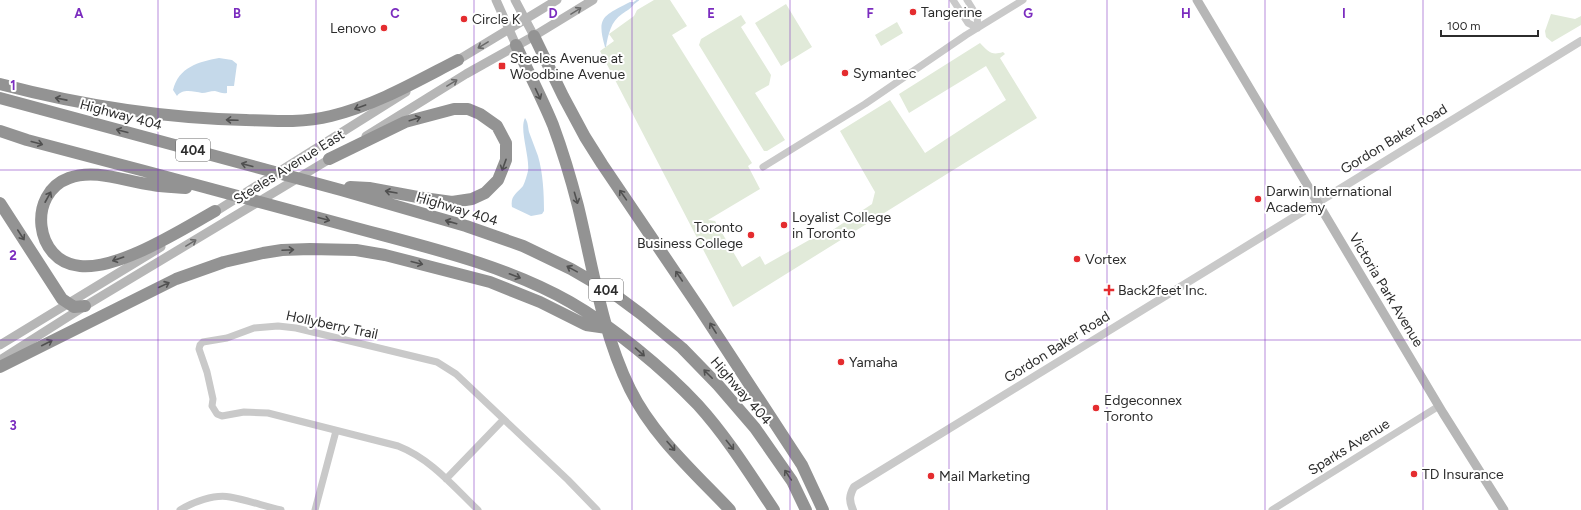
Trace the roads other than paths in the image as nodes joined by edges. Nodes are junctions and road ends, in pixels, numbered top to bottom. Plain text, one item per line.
1 (496, 0) edge
2 (515, 0) edge
3 (557, 0) edge
4 (593, 0) edge
5 (953, 0) edge
6 (967, 0) edge
7 (1023, 0) edge
8 (1197, 0) edge
9 (525, 19) junction
10 (978, 28) junction
11 (509, 29) junction
12 (534, 36) junction
13 (1581, 41) edge
14 (516, 45) junction
15 (458, 60) junction
16 (0, 84) edge
17 (0, 98) edge
18 (0, 131) edge
19 (329, 159) junction
20 (763, 167) dead end
21 (325, 186) junction
22 (219, 191) junction
23 (1317, 202) junction
24 (0, 203) edge
25 (216, 211) junction
26 (68, 304) junction
27 (85, 306) junction
28 (609, 328) junction
29 (0, 345) edge
30 (0, 360) edge
31 (0, 367) edge
32 (1439, 406) junction
33 (503, 420) junction
34 (336, 431) junction
35 (446, 479) junction
36 (246, 502) junction
37 (243, 509) edge
38 (180, 510) edge
39 (281, 510) edge
40 (316, 510) edge
41 (478, 510) edge
42 (597, 510) edge
43 (730, 510) edge
44 (774, 510) edge
45 (806, 510) edge
46 (823, 510) edge
47 (853, 510) edge
48 (1272, 510) edge
49 (1504, 510) edge

1 - 11 main road
2 - 9 main road
3 - 9 main road, Steeles Avenue East
12 -> 4 main road, Steeles Avenue East
5 - 10 street
6 - 10 street
7 - 10 street
8 - 23 main road, Victoria Park Avenue
9 - 11 main road, Steeles Avenue East
9 - 12 main road
10 - 20 street
11 - 14 main road
11 -> 15 main road, Steeles Avenue East
12 - 14 main road, Steeles Avenue East
46 -> 12 highway
13 - 23 street, Gordon Baker Road
19 -> 14 main road, Steeles Avenue East
14 -> 43 highway
15 -> 16 highway
15 - 25 main road, Steeles Avenue East
21 -> 17 highway, Highway 404 / 404
18 -> 22 highway, 404
19 -> 21 highway
27 -> 19 main road, Steeles Avenue East
45 -> 21 highway, Highway 404 / 404
25 -> 22 highway
22 -> 28 highway, 404
23 - 32 main road, Victoria Park Avenue
23 - 47 street, Gordon Baker Road
24 -> 26 highway
25 - 26 main road, Steeles Avenue East
26 - 27 highway
26 - 29 main road, Steeles Avenue East
27 - 30 main road, Steeles Avenue East
31 -> 28 highway
28 -> 44 highway, 404
32 - 48 street, Sparks Avenue
32 - 49 main road, Victoria Park Avenue
33 - 34 street, Hollyberry Trail
33 - 35 street
33 - 42 street, Hollyberry Trail
34 - 35 street, Hollyberry Trail
34 - 40 street
35 - 41 street, Hollyberry Trail
36 - 37 street
36 - 38 street
36 - 39 street

